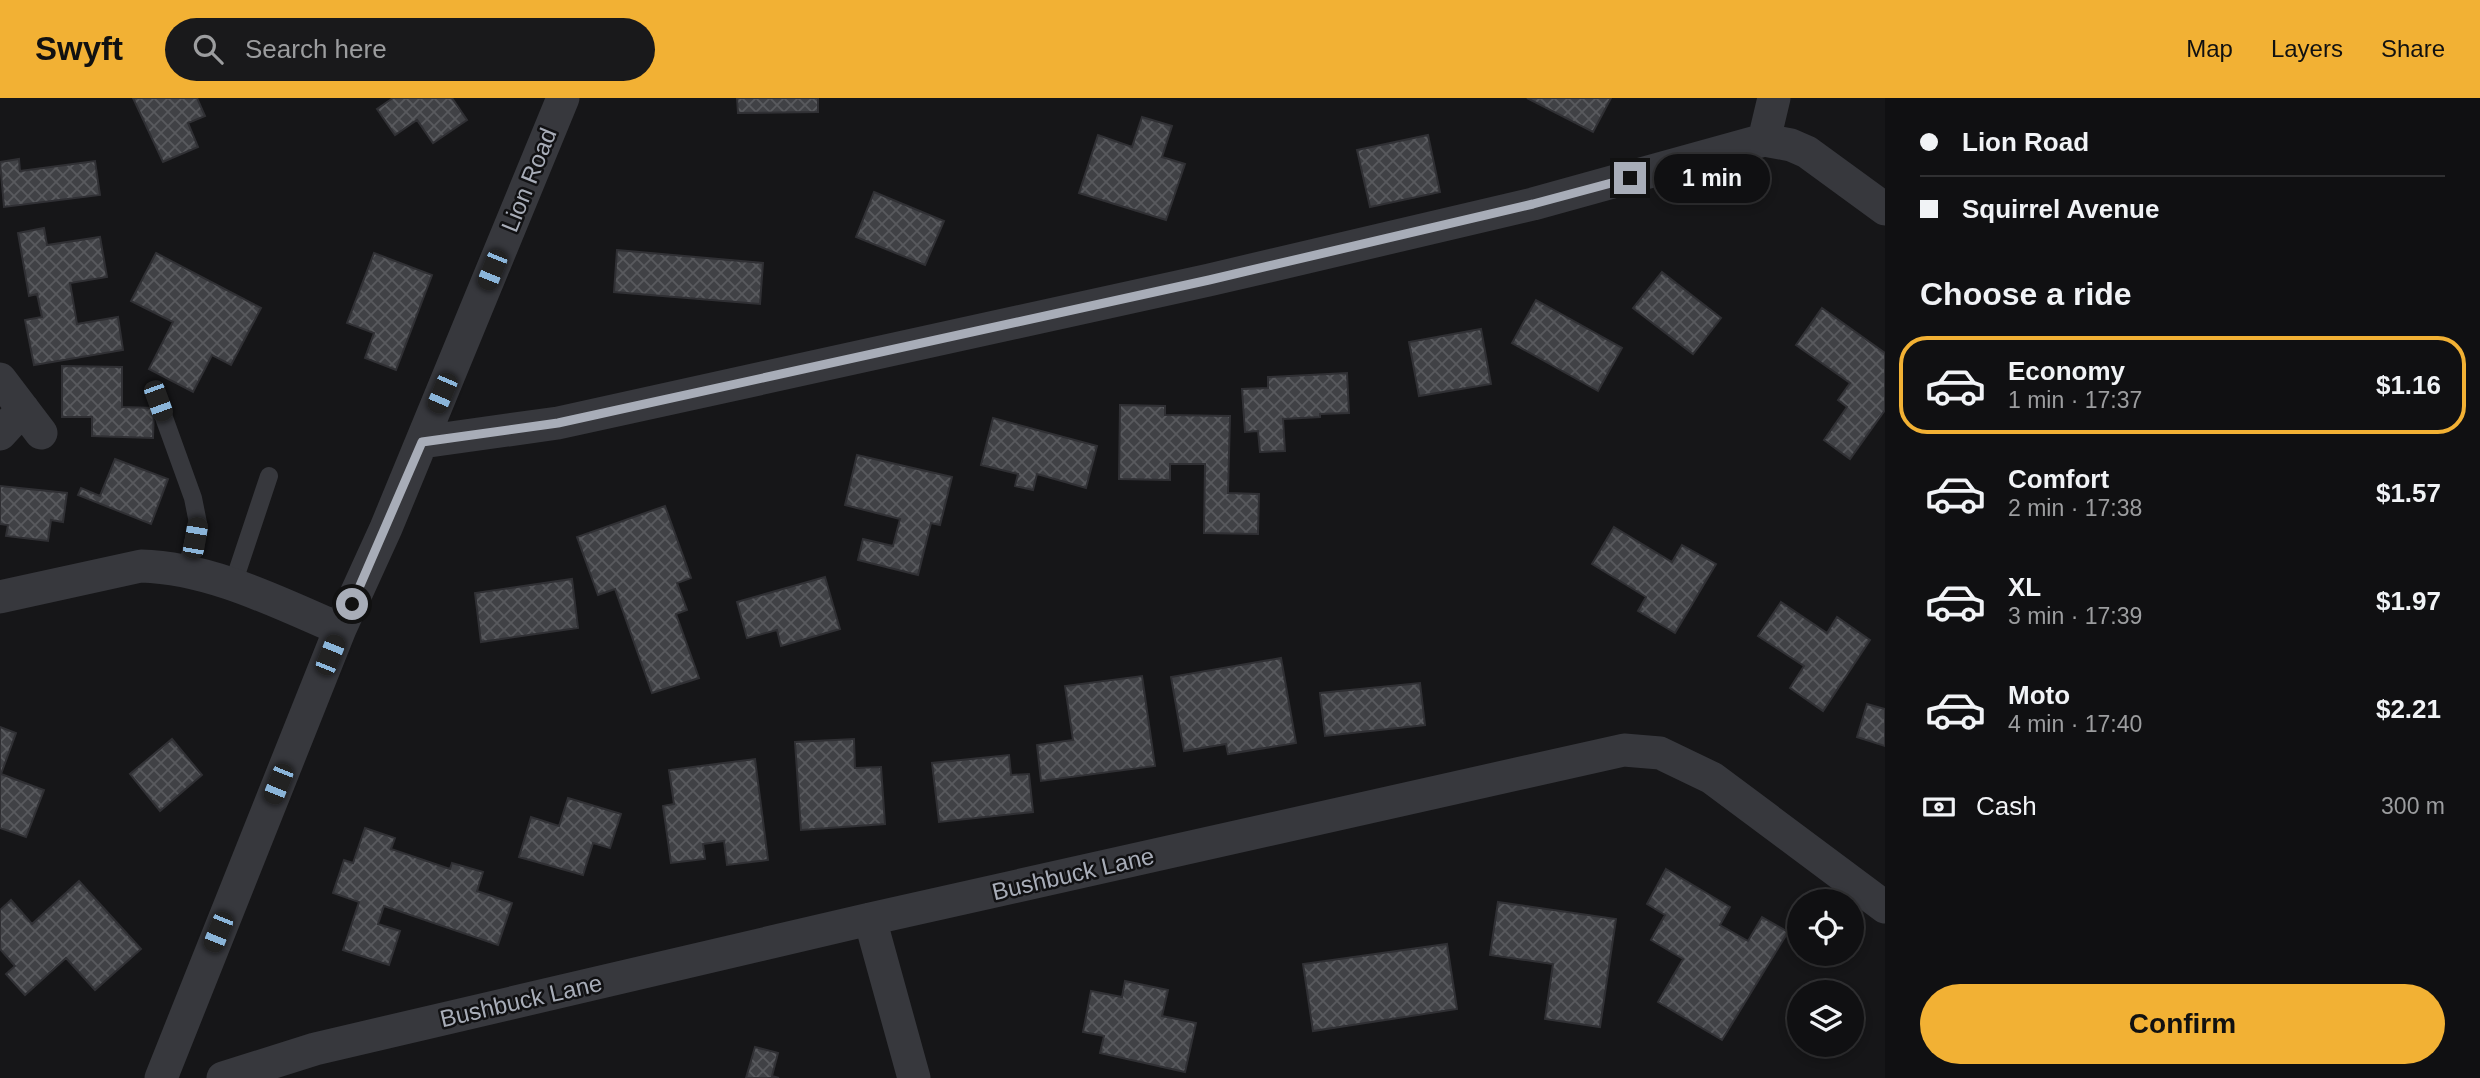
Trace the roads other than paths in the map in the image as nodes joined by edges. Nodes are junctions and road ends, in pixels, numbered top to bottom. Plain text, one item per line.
1 (563, 98) edge
2 (1774, 98) edge
3 (1764, 140) junction
4 (1885, 209) edge
5 (0, 379) edge
6 (158, 401) dead end
7 (0, 434) edge
8 (422, 442) junction
9 (269, 476) dead end
10 (186, 572) junction
11 (233, 584) junction
12 (0, 597) edge
13 (340, 629) junction
14 (1885, 907) edge
15 (870, 919) junction
16 (160, 1078) edge
17 (223, 1078) edge
18 (914, 1078) edge

1 - 8 street, Lion Road
2 - 3 street
3 - 4 street
3 - 8 street
5 - 7 street
6 - 10 lane
8 - 13 street, Lion Road
9 - 11 lane
10 - 11 street
10 - 12 street
11 - 13 street
13 - 16 street, Lion Road
14 - 15 street, Bushbuck Lane
15 - 17 street, Bushbuck Lane
15 - 18 street

